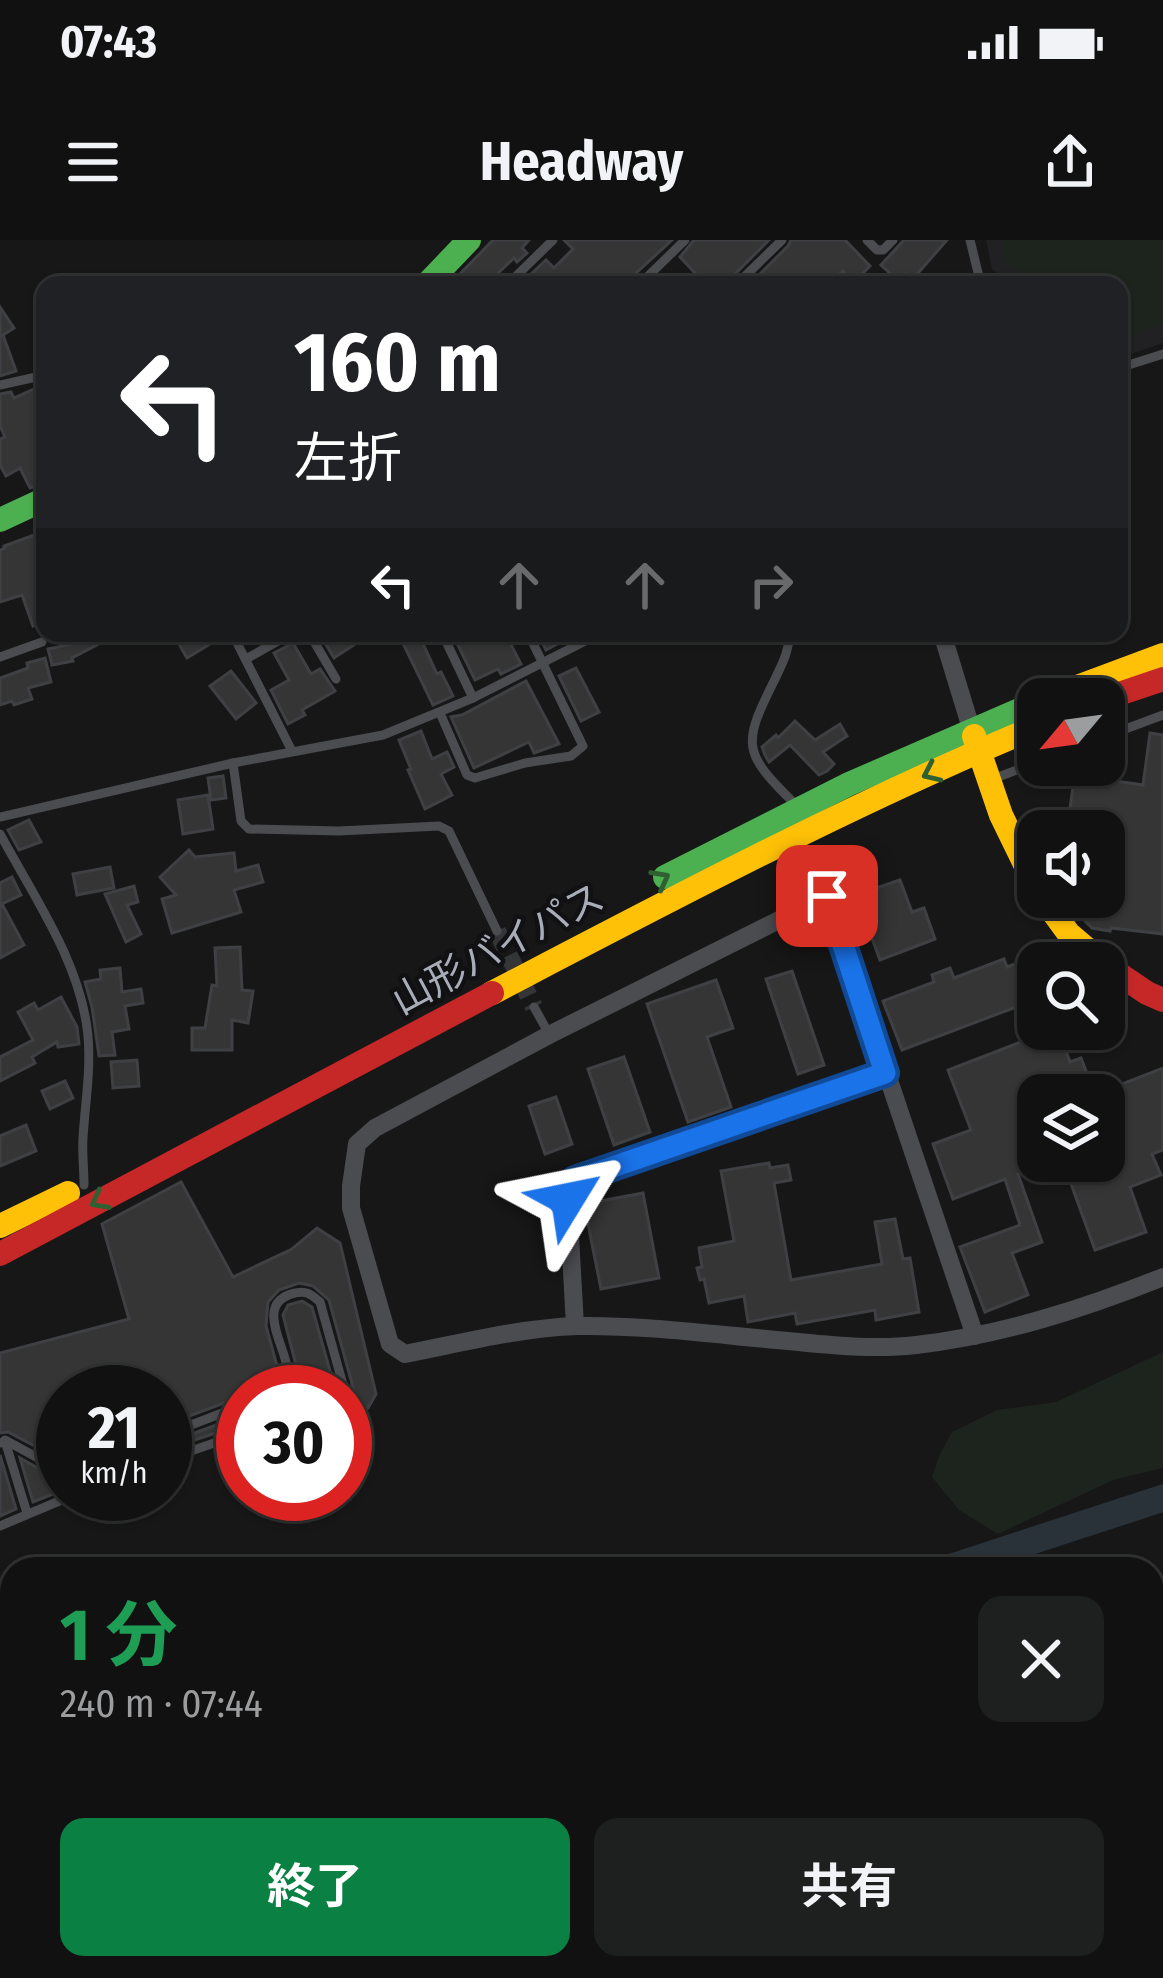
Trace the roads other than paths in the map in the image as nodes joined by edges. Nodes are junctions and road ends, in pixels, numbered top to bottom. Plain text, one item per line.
1 (469, 240) edge
2 (554, 240) edge
3 (685, 240) edge
4 (782, 240) edge
5 (867, 240) edge
6 (893, 240) edge
7 (970, 240) edge
8 (519, 273) junction
9 (435, 276) edge
10 (516, 276) edge
11 (522, 276) edge
12 (648, 276) edge
13 (745, 276) edge
14 (979, 276) edge
15 (1163, 354) edge
16 (1128, 365) edge
17 (36, 377) edge
18 (0, 386) edge
19 (36, 503) edge
20 (0, 520) edge
21 (43, 642) dead end
22 (237, 642) edge
23 (276, 642) edge
24 (314, 642) edge
25 (446, 642) edge
26 (533, 642) edge
27 (584, 642) edge
28 (790, 642) edge
29 (945, 642) edge
30 (1163, 655) edge
31 (0, 657) edge
32 (246, 659) junction
33 (544, 664) junction
34 (1101, 678) edge
35 (337, 679) dead end
36 (1163, 679) edge
37 (1125, 693) edge
38 (473, 698) junction
39 (440, 713) junction
40 (1017, 715) edge
41 (1163, 715) edge
42 (1125, 729) edge
43 (1017, 731) edge
44 (975, 740) junction
45 (292, 751) junction
46 (233, 763) junction
47 (1017, 770) edge
48 (988, 781) junction
49 (799, 808) junction
50 (0, 817) edge
51 (0, 834) edge
52 (1017, 850) edge
53 (13, 857) junction
54 (0, 862) edge
55 (1057, 918) edge
56 (497, 931) tunnel mouth
57 (1078, 942) edge
58 (1125, 978) edge
59 (1163, 1000) edge
60 (534, 1007) tunnel mouth
61 (549, 1035) junction
62 (885, 1073) junction
63 (84, 1184) junction
64 (0, 1226) edge
65 (0, 1253) edge
66 (1163, 1277) edge
67 (575, 1326) junction
68 (974, 1336) junction
69 (285, 1365) edge
70 (338, 1365) edge
71 (2, 1440) edge
72 (36, 1457) edge
73 (36, 1510) edge
74 (27, 1513) junction
75 (0, 1526) edge

1 - 9 main road
2 - 8 lane
3 - 12 lane
4 - 13 lane
5 - 6 lane
7 - 14 lane
8 - 10 lane
8 - 11 lane
15 - 16 lane
17 - 18 lane
19 - 20 main road
21 - 31 lane
22 - 32 lane
23 - 32 lane
24 - 35 lane
25 - 38 lane
26 - 33 lane
27 - 33 lane
28 - 49 lane
29 - 44 street
30 - 34 main road, 山形バイパス
32 - 45 lane
33 - 38 lane
33 - 39 lane
36 - 37 main road
38 - 39 lane
39 - 45 lane
40 - 44 main road, 山形バイパス
41 - 42 lane
43 - 44 main road, 山形バイパス
44 - 48 main road
44 - 49 main road, 山形バイパス
44 -> 65 main road, 山形バイパス
45 - 46 lane
46 - 50 lane
46 - 56 lane
47 - 48 lane
48 - 52 main road
63 -> 49 main road, 山形バイパス
51 - 53 lane
53 - 54 lane
53 - 63 lane
55 - 57 main road
58 - 59 main road
60 - 61 lane
61 - 62 street
61 - 67 street
62 - 67 street
62 - 68 street
63 - 64 main road, 山形バイパス
66 - 68 street
67 - 68 street
69 - 70 lane
71 - 72 lane
71 - 74 lane
73 - 74 lane
74 - 75 lane

